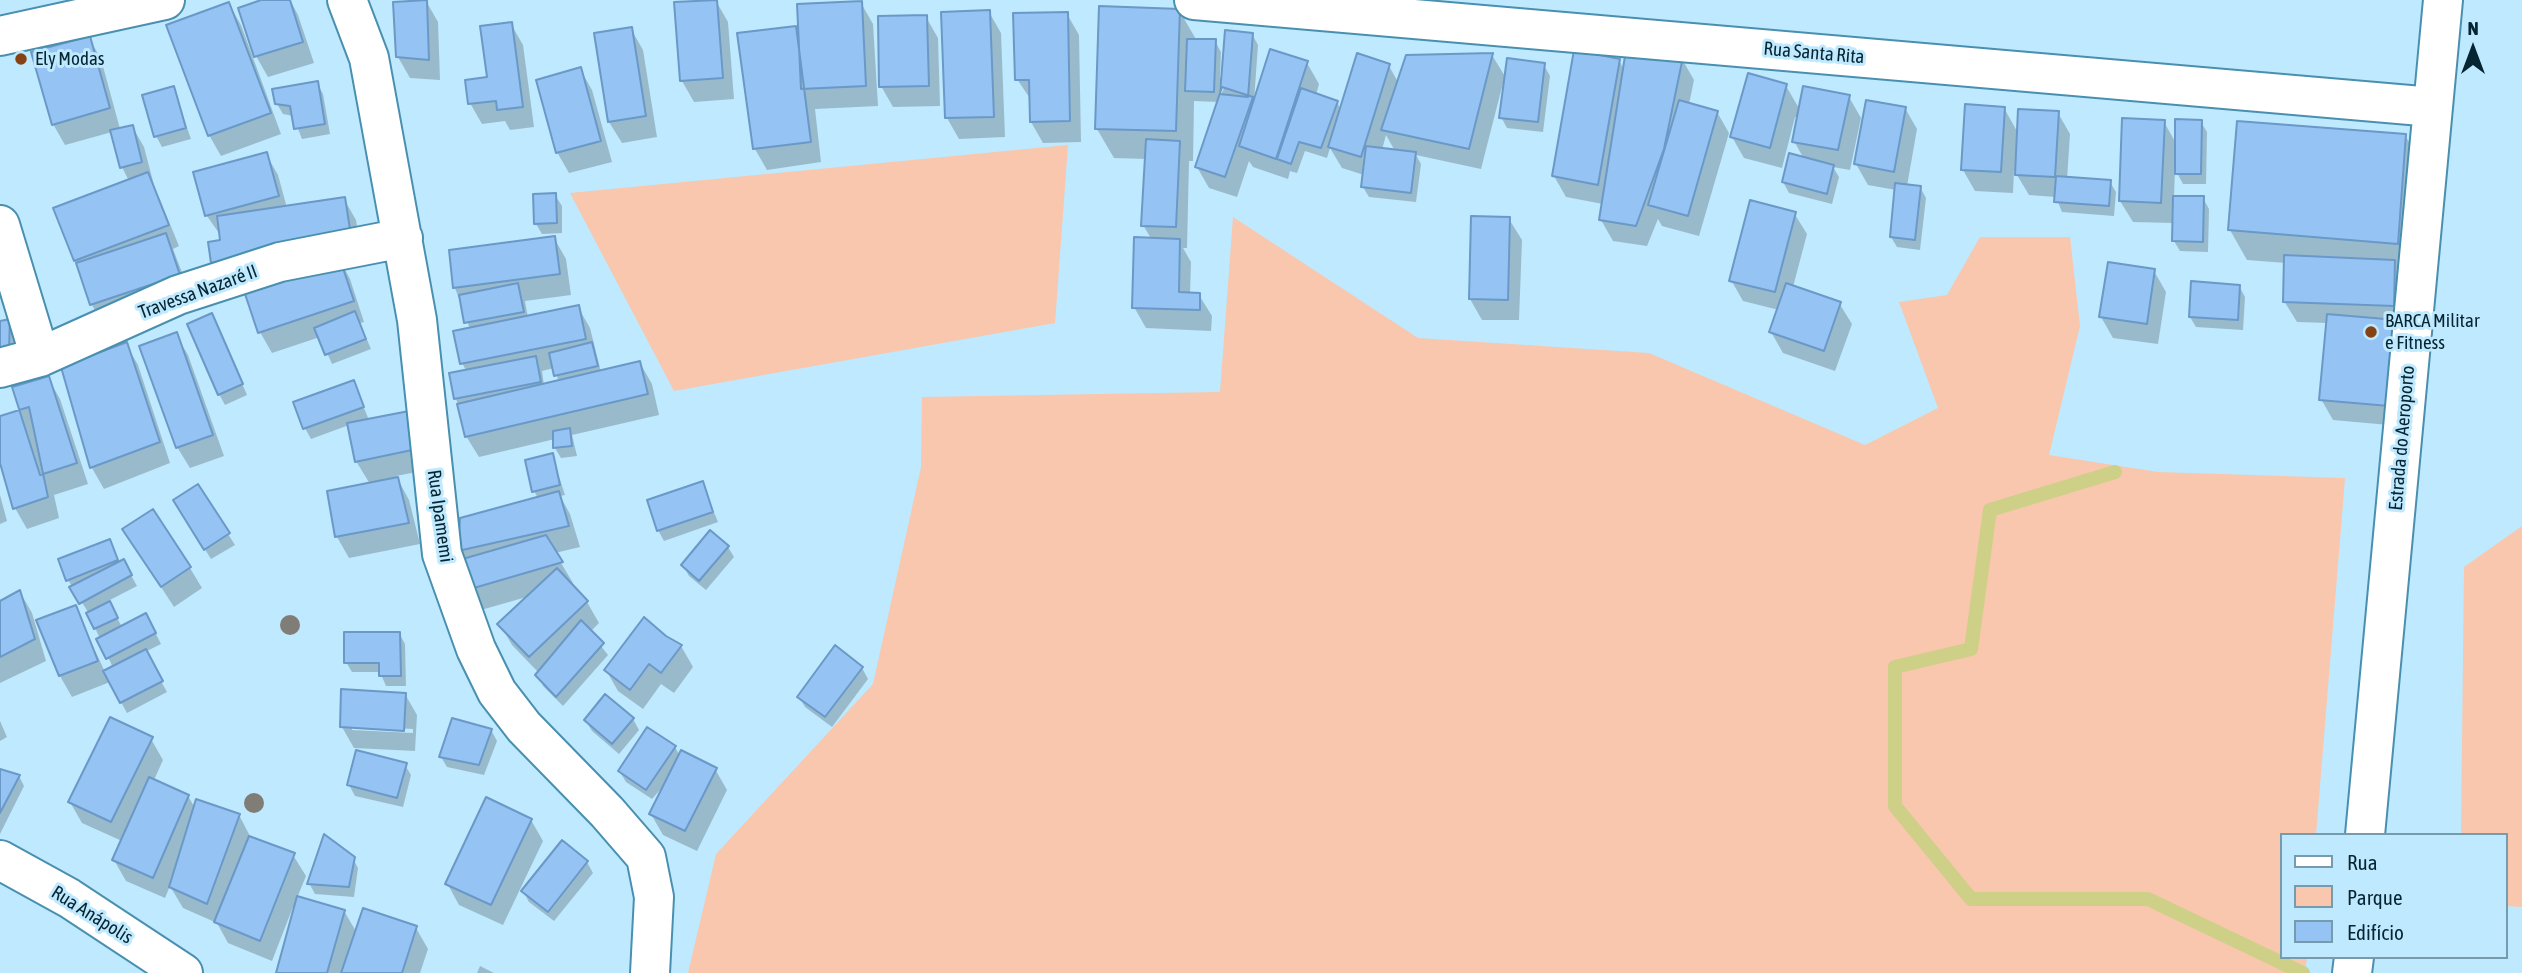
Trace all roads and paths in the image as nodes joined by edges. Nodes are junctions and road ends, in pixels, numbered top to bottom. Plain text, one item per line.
1 (165, 0) edge
2 (347, 0) edge
3 (1194, 0) edge
4 (2443, 0) edge
5 (0, 36) edge
6 (2432, 107) junction
7 (0, 225) edge
8 (403, 238) junction
9 (40, 357) junction
10 (0, 368) edge
11 (2365, 833) edge
12 (0, 860) edge
13 (183, 973) edge
14 (650, 973) edge

1 - 5 street
2 - 8 street, Rua Ipamemi
3 - 6 street, Rua Santa Rita
4 - 6 street, Estrada do Aeroporto
6 - 11 street, Estrada do Aeroporto
7 - 9 street
8 - 9 street, Travessa Nazaré II
8 - 14 street, Rua Ipamemi
9 - 10 street, Travessa Nazaré II
12 - 13 street, Rua Anápolis

